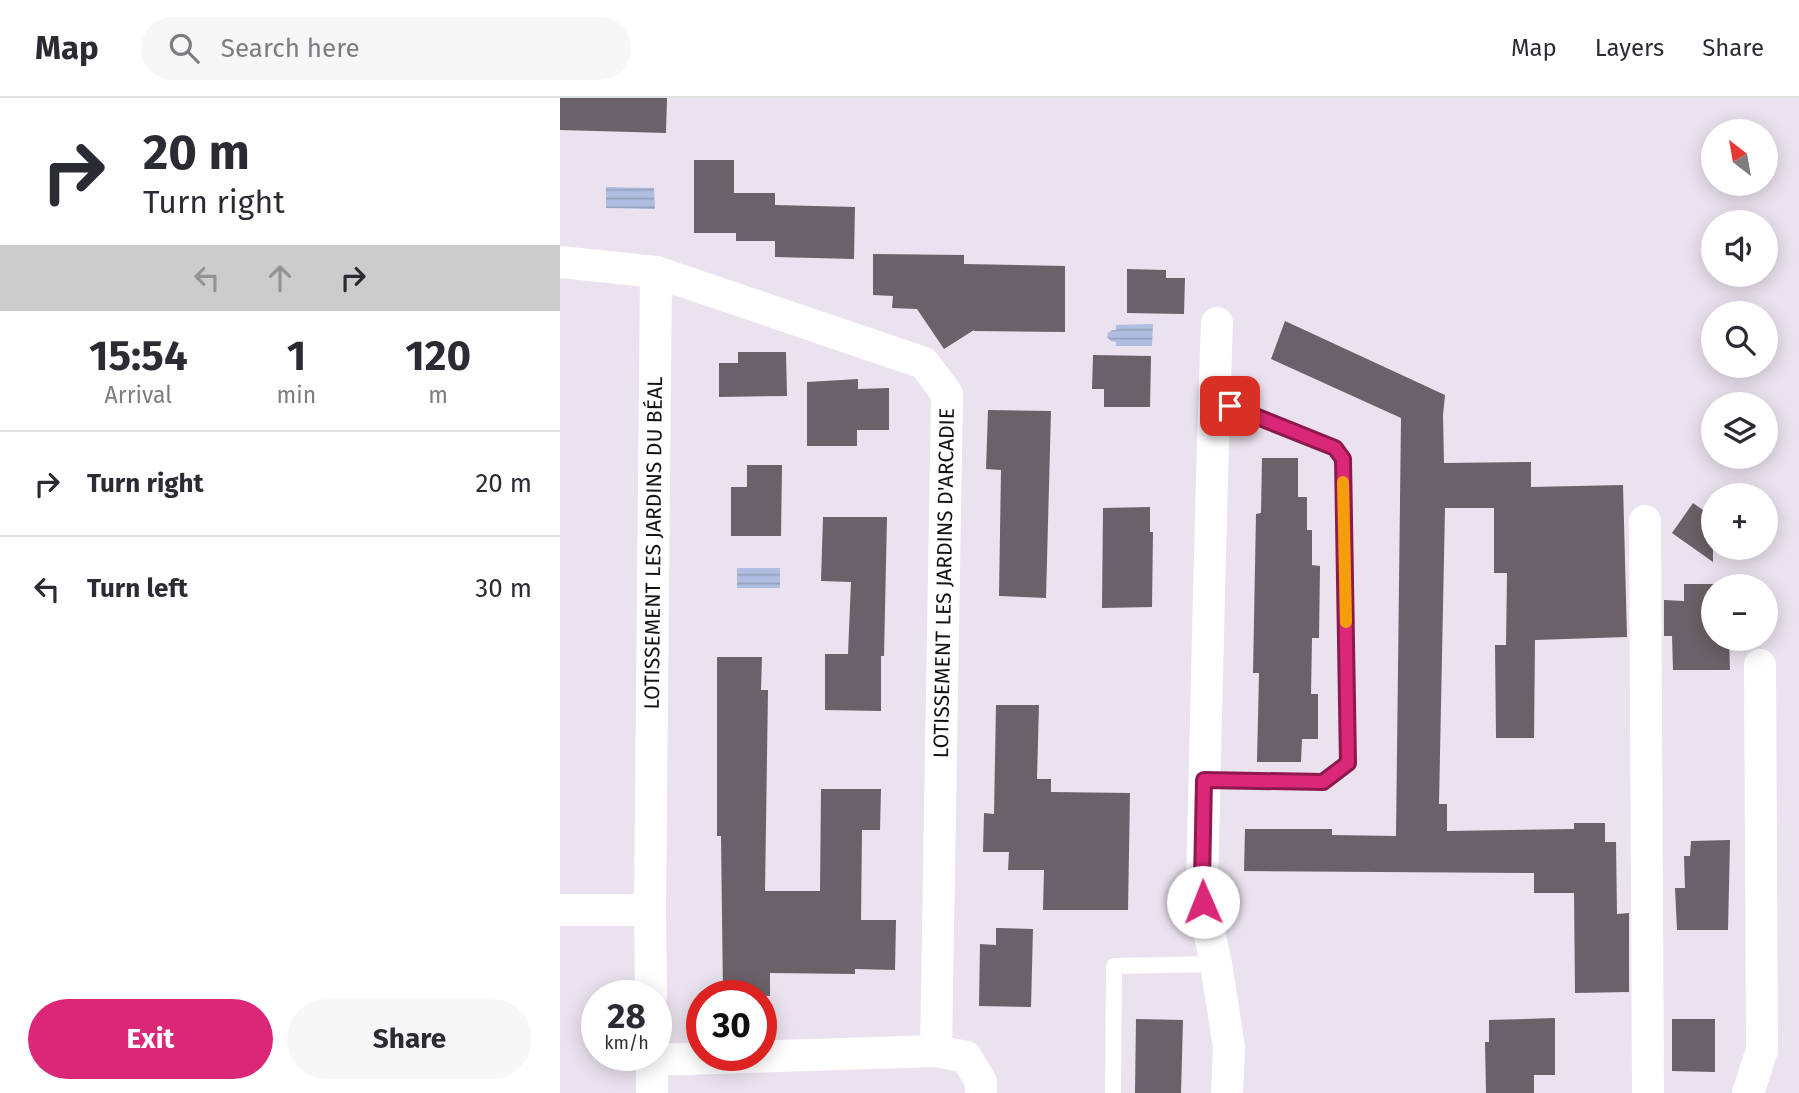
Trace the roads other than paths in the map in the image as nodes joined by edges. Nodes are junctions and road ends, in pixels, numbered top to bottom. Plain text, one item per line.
1 (560, 262) edge
2 (656, 272) junction
3 (1217, 323) dead end
4 (1214, 399) junction
5 (1645, 521) dead end
6 (1760, 665) dead end
7 (1204, 780) junction
8 (560, 910) edge
9 (650, 910) junction
10 (1216, 964) junction
11 (651, 980) edge
12 (936, 1051) junction
13 (672, 1058) edge
14 (652, 1071) edge
15 (652, 1093) edge
16 (981, 1093) edge
17 (1113, 1093) edge
18 (1227, 1093) edge
19 (1648, 1093) edge
20 (1748, 1093) edge

1 - 2 street
2 - 9 street, LOTISSEMENT LES JARDINS DU BÉAL
2 - 12 street, LOTISSEMENT LES JARDINS D'ARCADIE
3 - 4 street
4 - 7 street
4 - 7 lane
5 - 19 street
6 - 20 street
7 - 10 street
8 - 9 street
9 - 11 street, LOTISSEMENT LES JARDINS DU BÉAL
10 - 17 lane
10 - 18 street
12 - 13 street
12 - 16 street
14 - 15 street

